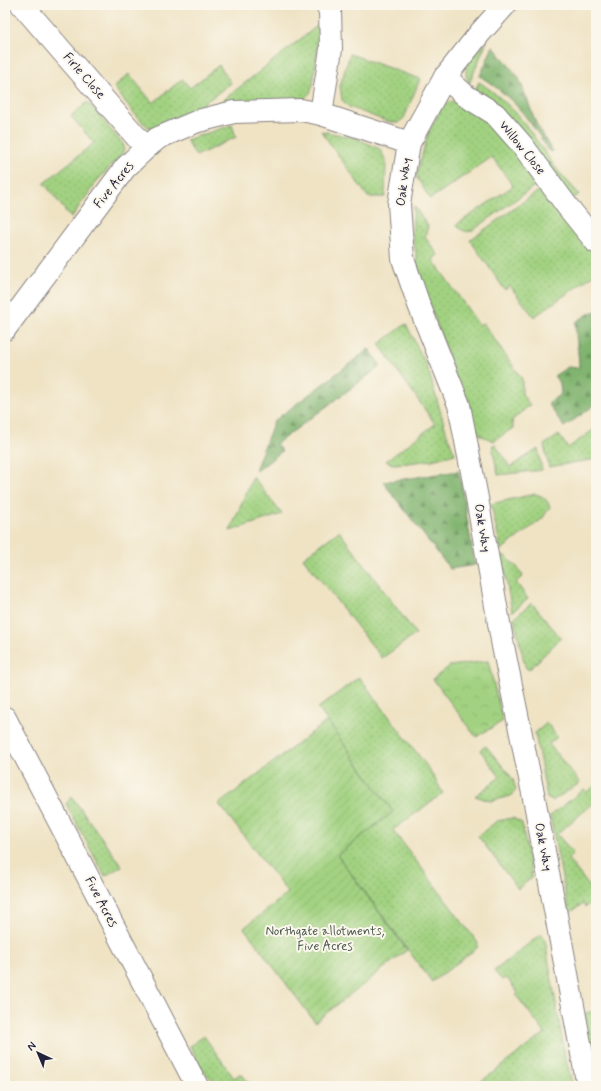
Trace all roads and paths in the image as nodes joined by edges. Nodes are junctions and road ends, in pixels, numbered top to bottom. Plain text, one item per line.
1 (22, 5) edge
2 (327, 5) edge
3 (504, 5) edge
4 (445, 77) junction
5 (321, 114) junction
6 (409, 143) junction
7 (146, 148) junction
8 (593, 232) edge
9 (5, 329) edge
10 (5, 718) edge
11 (197, 1086) edge
12 (588, 1086) edge

1 - 7 street, Firle Close
2 - 5 street
3 - 4 street, Oak Way
4 - 6 street, Oak Way
4 - 8 street, Willow Close
5 - 6 street, Five Acres
5 - 7 street, Five Acres
6 - 12 street, Oak Way
7 - 9 street, Five Acres
10 - 11 street, Five Acres

